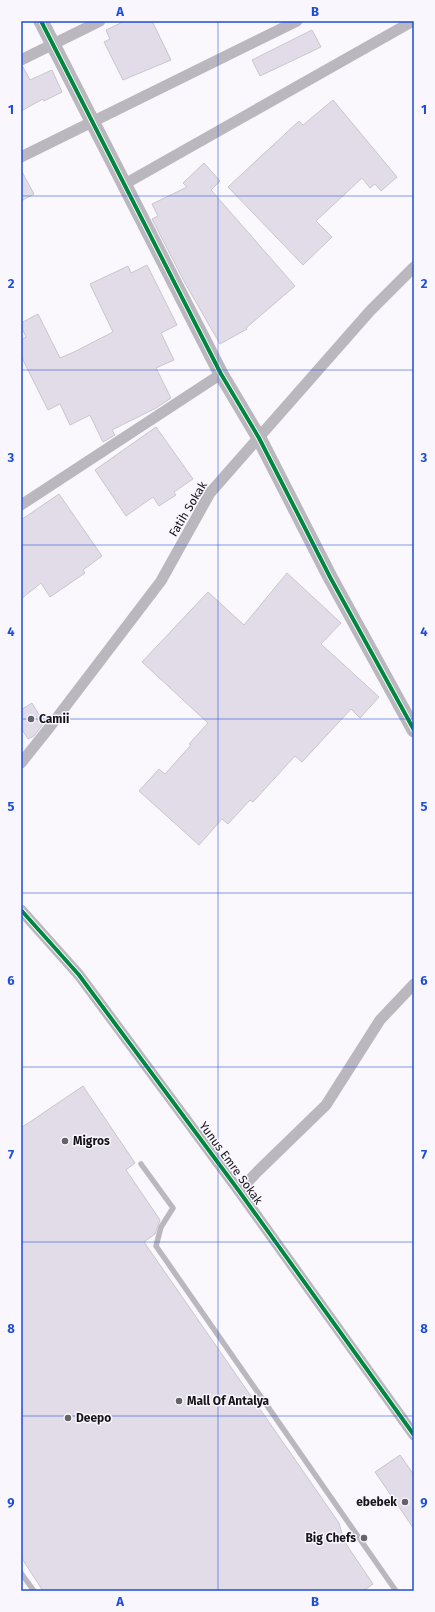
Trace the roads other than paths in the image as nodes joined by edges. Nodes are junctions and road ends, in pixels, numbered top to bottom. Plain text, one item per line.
1 (41, 21) edge
2 (100, 21) edge
3 (297, 21) edge
4 (413, 21) edge
5 (53, 44) junction
6 (21, 60) edge
7 (92, 123) junction
8 (21, 157) edge
9 (123, 185) junction
10 (414, 267) edge
11 (221, 374) junction
12 (259, 438) junction
13 (21, 505) edge
14 (414, 730) edge
15 (21, 763) edge
16 (21, 910) edge
17 (414, 984) edge
18 (141, 1164) dead end
19 (240, 1190) junction
20 (414, 1436) edge
21 (21, 1572) edge
22 (34, 1591) edge
23 (396, 1591) edge

1 - 5 street
2 - 5 street
3 - 7 street
4 - 9 street
5 - 6 street
5 - 7 street
7 - 8 street
7 - 9 street
9 - 11 street
10 - 12 street, Fatih Sokak
11 - 12 street
11 - 13 street
12 - 14 street
12 - 15 street, Fatih Sokak
16 - 19 street, Yunus Emre Sokak
17 - 19 street
18 - 23 lane
19 - 20 street, Yunus Emre Sokak
21 - 22 lane

